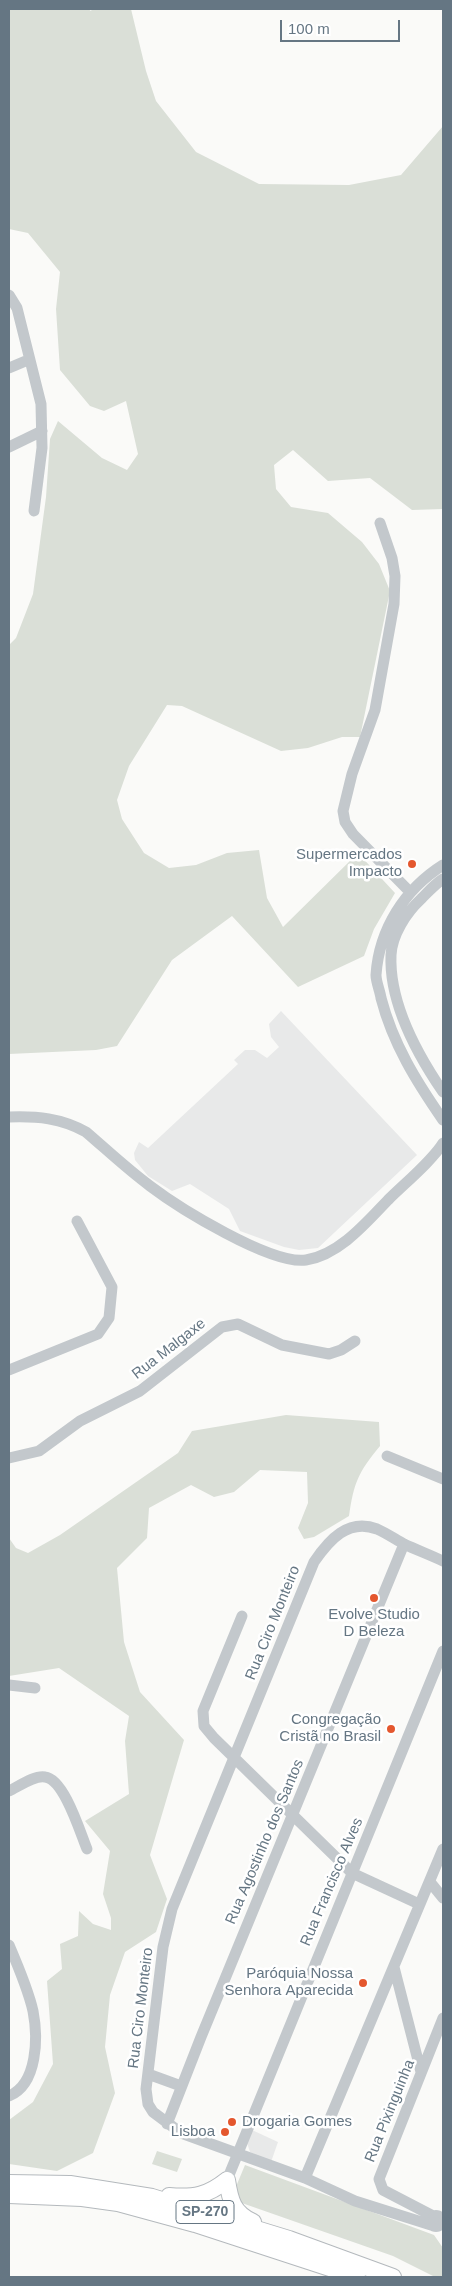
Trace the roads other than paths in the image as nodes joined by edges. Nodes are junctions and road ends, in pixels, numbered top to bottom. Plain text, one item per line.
1 (9, 295) edge
2 (28, 360) junction
3 (9, 368) edge
4 (42, 431) junction
5 (9, 447) edge
6 (34, 511) dead end
7 (380, 523) dead end
8 (443, 864) edge
9 (428, 874) junction
10 (442, 882) edge
11 (410, 892) junction
12 (400, 1012) junction
13 (386, 1017) junction
14 (443, 1092) edge
15 (9, 1116) edge
16 (443, 1120) edge
17 (443, 1143) edge
18 (76, 1221) dead end
19 (355, 1341) dead end
20 (9, 1370) edge
21 (387, 1456) dead end
22 (9, 1458) edge
23 (443, 1479) edge
24 (404, 1544) junction
25 (443, 1561) edge
26 (242, 1616) dead end
27 (443, 1651) edge
28 (9, 1685) edge
29 (36, 1688) dead end
30 (234, 1759) junction
31 (9, 1791) edge
32 (291, 1816) junction
33 (87, 1849) dead end
34 (443, 1849) edge
35 (352, 1873) junction
36 (430, 1882) junction
37 (443, 1898) edge
38 (419, 1904) junction
39 (9, 1945) edge
40 (12, 1960) edge
41 (394, 1966) junction
42 (443, 2018) edge
43 (421, 2072) junction
44 (148, 2074) junction
45 (180, 2086) junction
46 (9, 2096) edge
47 (167, 2124) junction
48 (236, 2153) junction
49 (9, 2173) edge
50 (306, 2178) junction
51 (227, 2180) junction
52 (9, 2183) edge
53 (70, 2184) junction
54 (117, 2191) junction
55 (9, 2195) edge
56 (82, 2198) junction
57 (9, 2206) edge
58 (438, 2222) edge
59 (289, 2238) junction
60 (358, 2277) edge
61 (393, 2277) edge

1 - 2 street
2 - 3 street
2 - 4 street
4 - 5 street
4 - 6 street
7 - 11 street
8 - 9 street
9 - 10 street
9 - 11 street
10 - 12 street
11 - 13 street
12 - 13 street
12 - 14 street
13 - 16 street
15 - 17 street
18 - 20 street
19 - 22 street, Rua Malgaxe
21 - 23 street
24 - 25 street, Rua Ciro Monteiro
24 - 30 street, Rua Ciro Monteiro
24 - 32 street, Rua Agostinho dos Santos
26 - 30 street
27 - 35 street, Rua Francisco Alves
28 - 29 street
30 - 32 street
30 - 44 street, Rua Ciro Monteiro
31 - 33 street
32 - 35 street
32 - 45 street, Rua Agostinho dos Santos
34 - 36 street
35 - 38 street
35 - 48 street, Rua Francisco Alves
36 - 37 street
36 - 38 street
38 - 41 street
39 - 40 street
40 - 46 street
41 - 43 street
41 - 50 street
42 - 43 street, Rua Pixinguinha
43 - 58 street, Rua Pixinguinha
44 - 45 street
44 - 47 street, Rua Ciro Monteiro
45 - 47 street, Rua Agostinho dos Santos
47 - 48 street, Rua Ciro Monteiro
48 - 50 street, Rua Ciro Monteiro
48 - 51 street, Rua Francisco Alves
49 - 53 highway
50 - 58 street, Rua Pixinguinha
51 - 54 highway
51 - 59 highway
52 - 53 highway, SP-270
53 - 54 highway, SP-270
54 - 59 highway, SP-270
55 - 56 highway, SP-270
56 - 57 highway
56 - 60 highway, SP-270
59 - 61 highway, SP-270

